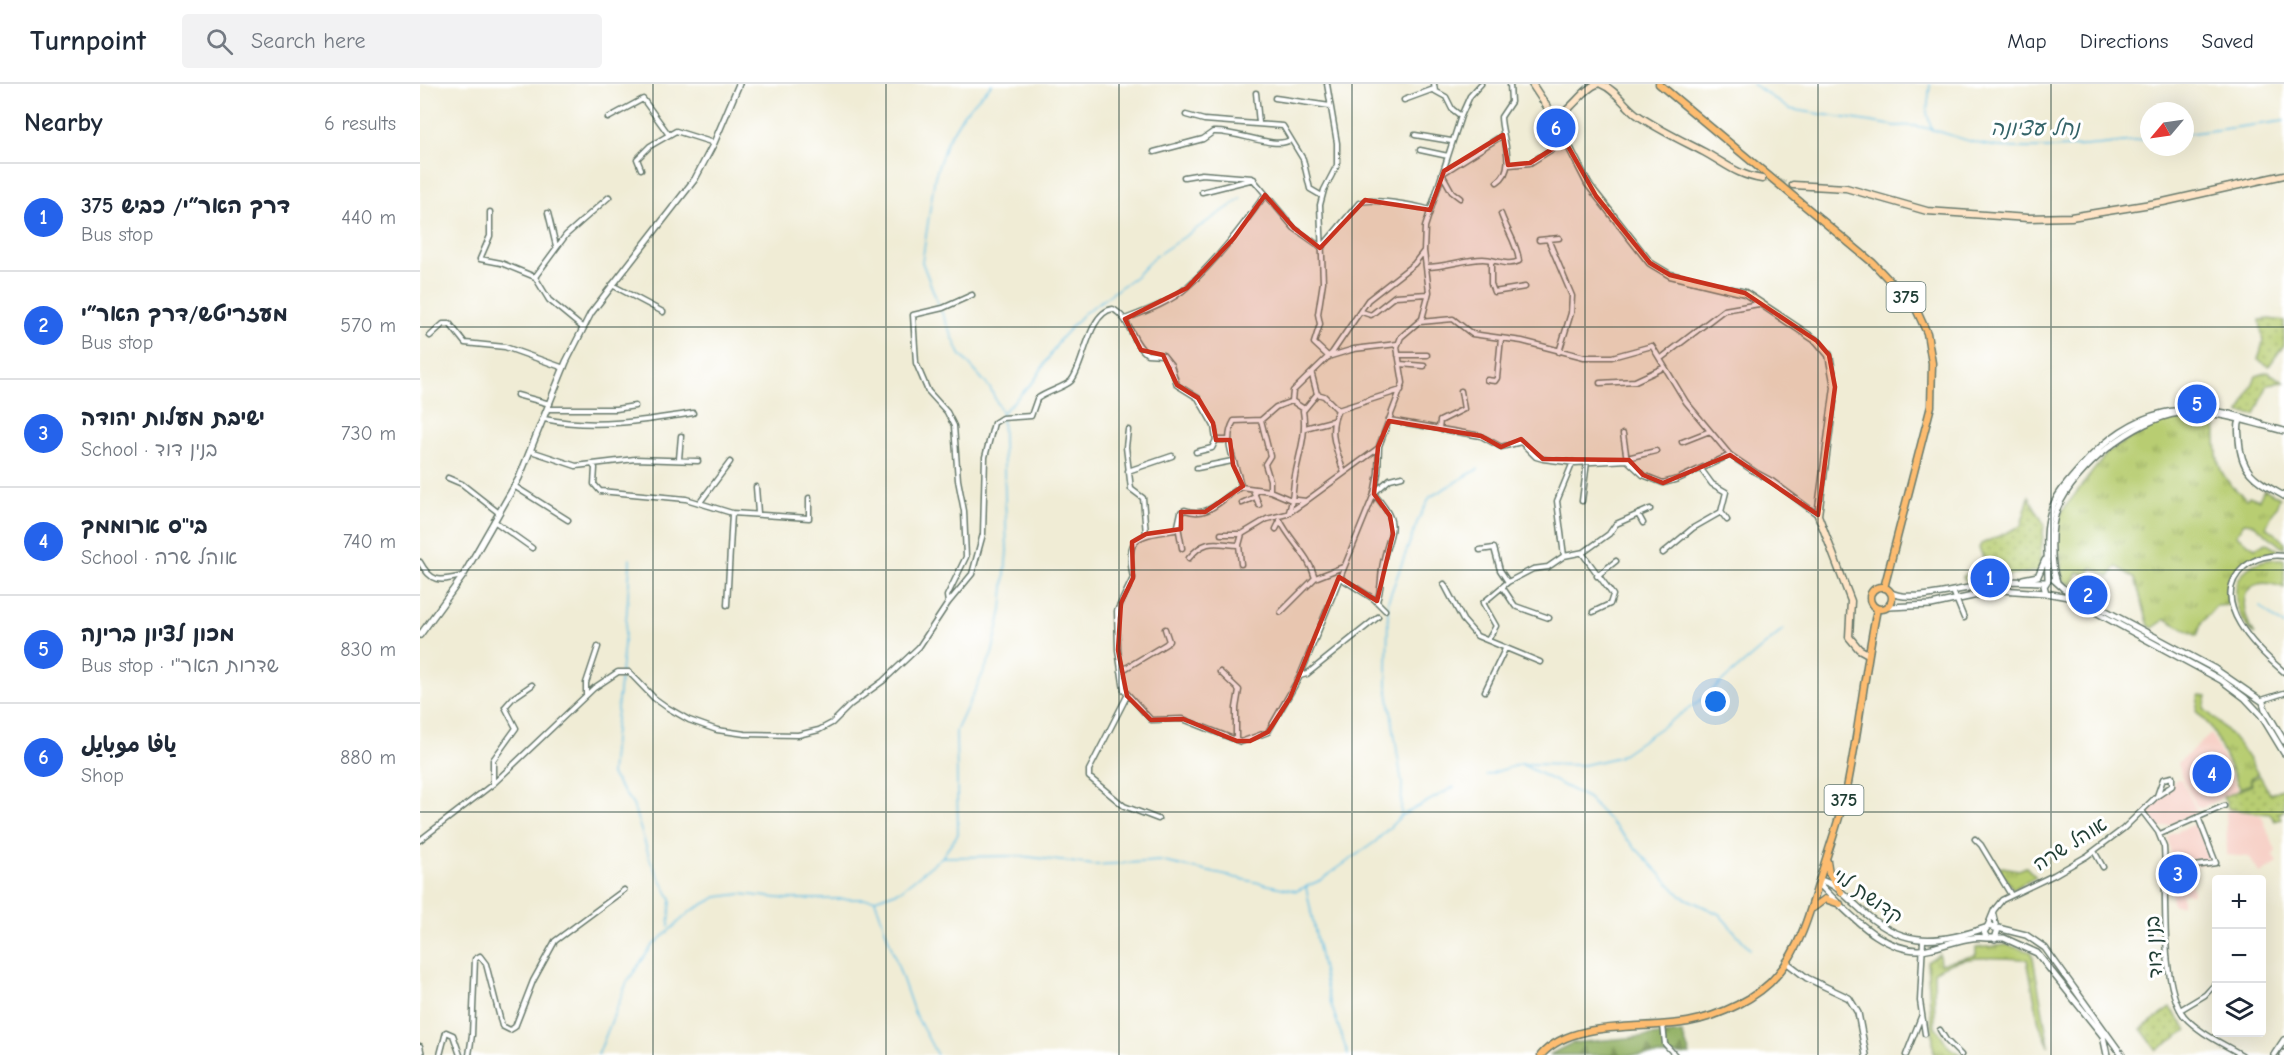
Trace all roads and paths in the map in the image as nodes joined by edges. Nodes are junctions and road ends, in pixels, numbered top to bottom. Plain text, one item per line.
1 (740, 84) edge
2 (1327, 84) edge
3 (1481, 84) edge
4 (1510, 84) edge
5 (1532, 84) edge
6 (1599, 84) edge
7 (1659, 84) edge
8 (1434, 86) edge
9 (1256, 93) dead end
10 (1275, 98) dead end
11 (1404, 100) dead end
12 (1330, 106) junction
13 (1186, 115) dead end
14 (1461, 116) junction
15 (608, 118) dead end
16 (1555, 118) junction
17 (1259, 123) junction
18 (669, 135) junction
19 (1415, 135) dead end
20 (1503, 135) junction
21 (1290, 140) junction
22 (1451, 141) junction
23 (1565, 141) junction
24 (714, 143) junction
25 (1420, 150) dead end
26 (1154, 152) dead end
27 (1448, 156) junction
28 (1508, 161) junction
29 (641, 169) dead end
30 (1442, 173) junction
31 (2284, 175) edge
32 (1184, 177) dead end
33 (1254, 179) junction
34 (1762, 179) tunnel mouth
35 (1497, 182) dead end
36 (1793, 185) tunnel mouth
37 (1202, 192) dead end
38 (1265, 195) junction
39 (1322, 196) junction
40 (609, 197) dead end
41 (1460, 198) dead end
42 (1430, 210) junction
43 (490, 212) dead end
44 (548, 213) dead end
45 (1501, 214) dead end
46 (1559, 238) dead end
47 (1548, 239) junction
48 (1539, 240) dead end
49 (556, 246) junction
50 (1321, 247) junction
51 (1424, 251) junction
52 (1491, 261) junction
53 (1426, 267) junction
54 (535, 277) junction
55 (612, 285) junction
56 (1525, 287) dead end
57 (1428, 294) junction
58 (972, 295) dead end
59 (1763, 303) junction
60 (663, 312) dead end
61 (1362, 312) junction
62 (1125, 319) junction
63 (1420, 322) junction
64 (583, 328) junction
65 (430, 336) dead end
66 (1501, 338) junction
67 (1398, 344) junction
68 (1559, 352) junction
69 (1398, 355) junction
70 (1427, 355) dead end
71 (1329, 357) junction
72 (1660, 358) junction
73 (1400, 364) junction
74 (1424, 366) dead end
75 (564, 368) junction
76 (1663, 368) junction
77 (1312, 375) junction
78 (1487, 380) dead end
79 (1600, 383) dead end
80 (1401, 390) junction
81 (1461, 391) dead end
82 (1317, 394) junction
83 (517, 395) dead end
84 (1292, 402) junction
85 (549, 406) junction
86 (635, 406) dead end
87 (1304, 409) junction
88 (1338, 410) junction
89 (693, 413) dead end
90 (544, 419) junction
91 (1261, 420) junction
92 (1389, 420) junction
93 (2242, 420) junction
94 (1332, 421) junction
95 (1305, 428) junction
96 (1439, 429) junction
97 (1128, 430) dead end
98 (1710, 431) junction
99 (2284, 431) edge
100 (1623, 434) dead end
101 (681, 436) dead end
102 (1216, 440) junction
103 (1229, 440) junction
104 (1682, 442) dead end
105 (1378, 449) junction
106 (531, 451) junction
107 (1656, 451) dead end
108 (1196, 452) dead end
109 (1730, 455) junction
110 (1172, 456) dead end
111 (679, 459) junction
112 (1627, 459) junction
113 (698, 461) dead end
114 (1232, 461) junction
115 (730, 462) dead end
116 (1574, 462) junction
117 (1587, 462) junction
118 (591, 464) junction
119 (1197, 468) dead end
120 (1701, 470) junction
121 (1128, 471) junction
122 (1344, 473) junction
123 (1402, 476) dead end
124 (448, 478) dead end
125 (514, 486) junction
126 (1241, 487) junction
127 (756, 488) dead end
128 (1253, 490) junction
129 (1270, 491) junction
130 (1374, 494) junction
131 (1255, 496) junction
132 (2284, 496) edge
133 (809, 498) dead end
134 (1294, 500) junction
135 (701, 501) junction
136 (1306, 501) junction
137 (1582, 501) dead end
138 (1242, 503) dead end
139 (1259, 505) dead end
140 (1650, 509) dead end
141 (1289, 512) junction
142 (1721, 512) junction
143 (499, 513) junction
144 (732, 513) junction
145 (758, 513) junction
146 (1638, 513) junction
147 (1284, 515) junction
148 (1818, 515) junction
149 (568, 520) dead end
150 (1280, 520) junction
151 (1727, 520) dead end
152 (494, 521) junction
153 (1643, 523) dead end
154 (1178, 526) junction
155 (1276, 529) dead end
156 (1146, 534) junction
157 (1221, 534) dead end
158 (1242, 534) junction
159 (2047, 544) junction
160 (1239, 545) junction
161 (532, 548) dead end
162 (1182, 548) dead end
163 (1480, 550) dead end
164 (1582, 553) junction
165 (1663, 553) dead end
166 (1564, 556) junction
167 (2284, 556) edge
168 (1190, 558) dead end
169 (1616, 561) dead end
170 (420, 562) edge
171 (1241, 564) dead end
172 (1343, 567) junction
173 (463, 576) junction
174 (1597, 576) junction
175 (1315, 578) junction
176 (1339, 578) junction
177 (2011, 581) junction
178 (2047, 581) junction
179 (1508, 582) junction
180 (2057, 582) junction
181 (1444, 584) dead end
182 (1503, 588) junction
183 (1884, 588) junction
184 (1953, 589) junction
185 (1890, 592) junction
186 (2046, 593) junction
187 (2053, 595) junction
188 (1955, 600) junction
189 (1377, 601) junction
190 (948, 603) junction
191 (727, 605) dead end
192 (1889, 607) junction
193 (1877, 609) junction
194 (1385, 610) dead end
195 (1281, 612) dead end
196 (1593, 612) dead end
197 (1378, 617) dead end
198 (1549, 618) dead end
199 (1964, 618) dead end
200 (1165, 629) dead end
201 (420, 635) edge
202 (1488, 640) junction
203 (598, 647) dead end
204 (1505, 649) junction
205 (1868, 654) junction
206 (1540, 662) dead end
207 (1121, 670) junction
208 (1220, 672) dead end
209 (2284, 672) edge
210 (1300, 676) junction
211 (532, 685) dead end
212 (1485, 692) dead end
213 (2284, 693) edge
214 (586, 696) junction
215 (1127, 696) junction
216 (2270, 698) junction
217 (2260, 700) junction
218 (2265, 707) junction
219 (2254, 710) junction
220 (1236, 741) junction
221 (2284, 741) edge
222 (2284, 753) edge
223 (493, 784) junction
224 (2157, 796) junction
225 (2224, 806) dead end
226 (2142, 811) junction
227 (2198, 817) junction
228 (1158, 819) dead end
229 (2160, 834) junction
230 (1975, 839) dead end
231 (420, 840) edge
232 (2094, 851) junction
233 (1828, 854) junction
234 (2103, 867) dead end
235 (2166, 870) junction
236 (1819, 880) junction
237 (624, 890) dead end
238 (1842, 892) junction
239 (2011, 895) junction
240 (1840, 904) junction
241 (1994, 910) junction
242 (1809, 913) junction
243 (1986, 927) junction
244 (1996, 927) junction
245 (1987, 938) junction
246 (1995, 939) junction
247 (1923, 941) junction
248 (1922, 950) junction
249 (1786, 962) junction
250 (2212, 989) edge
251 (2180, 1010) junction
252 (1922, 1016) junction
253 (1663, 1025) junction
254 (1940, 1030) dead end
255 (1925, 1034) dead end
256 (2284, 1040) edge
257 (420, 1046) edge
258 (2120, 1052) edge
259 (2106, 1053) edge
260 (422, 1055) edge
261 (440, 1055) edge
262 (460, 1055) edge
263 (469, 1055) edge
264 (1541, 1055) edge
265 (1675, 1055) edge
266 (1866, 1055) edge
267 (1906, 1055) edge
268 (1961, 1055) edge
269 (2242, 1055) edge
270 (2274, 1055) edge

1 - 24 street
2 - 12 street
3 - 14 street
4 - 20 street
5 - 16 main road
6 - 16 main road
6 - 34 main road
7 - 183 main road, 375
8 - 11 street
8 - 14 street
9 - 17 street
10 - 12 street
12 - 39 street
13 - 17 street
14 - 22 street
15 - 18 street
16 - 23 main road
17 - 21 street
18 - 24 street
18 - 29 street
19 - 22 street
20 - 28 street
20 - 30 street
21 - 26 street
21 - 39 street
22 - 27 street
23 - 28 street
23 - 59 main road
24 - 55 street
25 - 27 street
27 - 30 street
28 - 35 street
30 - 41 street
30 - 42 street
31 - 36 main road
32 - 33 street
33 - 37 street
33 - 38 street
38 - 50 street
38 - 62 street
39 - 50 street
40 - 49 street
42 - 50 street
42 - 51 street
43 - 54 street
44 - 49 street
45 - 52 street
46 - 47 street
47 - 48 street
47 - 68 street
49 - 54 street
50 - 71 street
51 - 53 street
51 - 61 street
52 - 53 street
52 - 56 street
53 - 57 street
54 - 64 street
55 - 60 street
55 - 64 street
57 - 61 street
57 - 63 street
58 - 190 street
59 - 72 street
59 - 148 main road
61 - 71 street
62 - 102 street
62 - 190 street
63 - 66 street
63 - 67 street
64 - 75 street
65 - 75 street
66 - 68 street
66 - 78 street
67 - 69 street
67 - 71 street
68 - 72 street
69 - 70 street
69 - 73 street
71 - 77 street
72 - 76 street
73 - 74 street
73 - 80 street
75 - 85 street
76 - 79 street
76 - 98 street
77 - 82 street
77 - 84 street
80 - 88 street
80 - 92 street
81 - 96 street
82 - 87 street
82 - 88 street
83 - 85 street
84 - 87 street
84 - 91 street
85 - 86 street
85 - 90 street
87 - 95 street
88 - 94 street
89 - 90 street
90 - 106 street
91 - 103 street
91 - 129 street
92 - 96 street
92 - 105 street
93 - 99 street
93 - 132 street
93 - 159 street
93 - 180 street
94 - 95 street
94 - 122 street
95 - 134 street
96 - 116 street
97 - 121 street
98 - 104 street
98 - 109 street
100 - 112 street
101 - 111 street
102 - 103 street
102 - 108 street
103 - 114 street
105 - 122 street
105 - 130 street
106 - 118 street
106 - 125 street
107 - 112 street
109 - 120 street
109 - 148 street
110 - 121 street
111 - 113 street
111 - 118 street
112 - 117 street
112 - 120 street
114 - 119 street
114 - 126 street
115 - 135 street
116 - 117 street
116 - 166 street
117 - 137 street
118 - 135 street
120 - 142 street
121 - 156 street
122 - 136 street
123 - 130 street
124 - 143 street
125 - 143 street
125 - 149 street
126 - 128 street
126 - 154 street
127 - 145 street
128 - 129 street
128 - 131 street
129 - 134 street
130 - 172 street
130 - 189 street
131 - 138 street
131 - 139 street
133 - 145 street
134 - 136 street
134 - 141 street
135 - 144 street
136 - 141 street
140 - 146 street
141 - 147 street
142 - 151 street
142 - 165 street
143 - 152 street
144 - 145 street
144 - 191 street
146 - 153 street
146 - 164 street
147 - 150 street
147 - 158 street
148 - 205 main road
150 - 155 street
150 - 175 street
152 - 161 street
152 - 173 street
154 - 156 street
154 - 162 street
156 - 207 street
157 - 158 street
158 - 160 street
159 - 177 street
159 - 178 street
160 - 168 street
160 - 171 street
163 - 179 street
164 - 166 street
164 - 174 street
166 - 179 street
167 - 209 street
169 - 174 street
170 - 173 street
172 - 175 street
172 - 176 street
173 - 201 street
174 - 196 street
175 - 195 street
176 - 189 street
176 - 210 street
177 - 178 street
177 - 184 street
178 - 180 street
178 - 186 street
179 - 182 street
180 - 187 street
180 - 217 street
181 - 202 street
182 - 198 street
182 - 202 street
183 - 185 main road
183 - 193 main road
184 - 185 street
184 - 188 street
185 - 192 main road
186 - 187 street
186 - 188 street
187 - 219 street
188 - 192 street
188 - 199 street
189 - 194 street
190 - 214 street
192 - 193 main road
193 - 205 main road, 375
197 - 210 street
200 - 207 street
202 - 204 street
203 - 214 street
204 - 206 street
204 - 212 street
205 - 233 main road, 375
207 - 215 street
208 - 220 street
210 - 220 street
211 - 223 street
213 - 216 street
214 - 223 street
215 - 220 street
215 - 228 street
216 - 217 street
216 - 218 street
217 - 218 street
217 - 219 street
218 - 219 street
218 - 221 street
219 - 222 street
223 - 231 street
224 - 224 street, אוהל שרה
224 - 226 street, אוהל שרה
225 - 227 street
226 - 229 street, בנין דוד
226 - 232 street, אוהל שרה
227 - 229 street
227 - 235 street
229 - 235 street, בנין דוד
230 - 239 street
232 - 234 street
232 - 239 street, אוהל שרה
233 - 236 main road, 375
233 - 238 main road
235 - 251 street, בנין דוד
236 - 238 street, קדושת לוי
236 - 240 street, קדושת לוי
236 - 242 main road, 375
237 - 263 street
238 - 247 street, קדושת לוי
239 - 241 street, אוהל שרה
240 - 242 main road
240 - 248 street, קדושת לוי
241 - 243 street, אוהל שרה
241 - 244 street
242 - 249 main road, 375
243 - 244 street, קדושת לוי
243 - 245 street
243 - 247 street, קדושת לוי
244 - 246 street
244 - 258 street
245 - 246 street, קדושת לוי
245 - 248 street, קדושת לוי
246 - 259 street
247 - 248 street
248 - 252 street
249 - 253 main road, 375
249 - 266 street
250 - 251 street
251 - 269 street, בנין דוד
252 - 255 street
252 - 267 street
253 - 264 main road, 375
253 - 265 street
254 - 268 street
256 - 270 street
257 - 260 street
258 - 259 street
261 - 262 street

